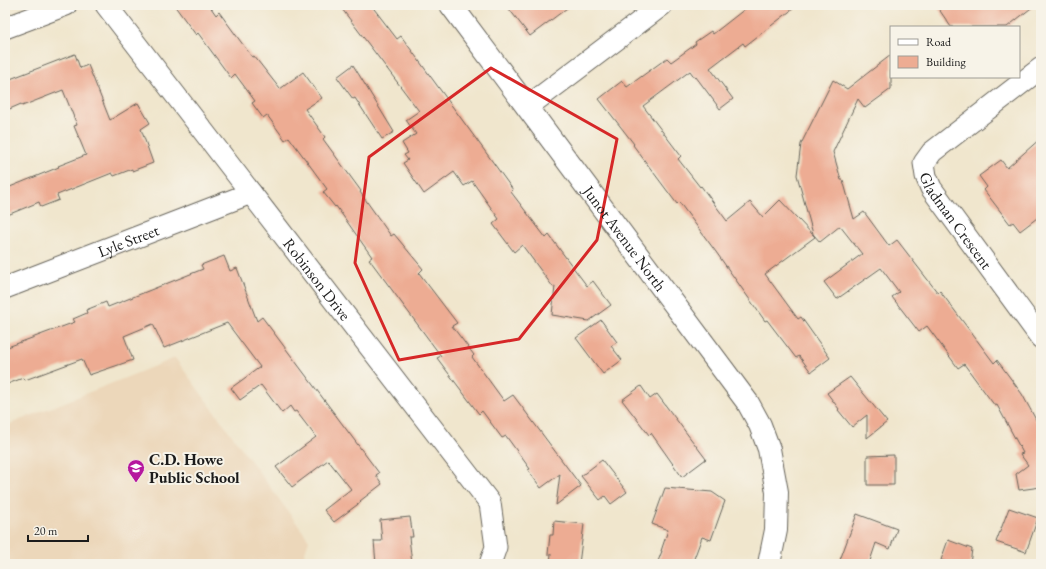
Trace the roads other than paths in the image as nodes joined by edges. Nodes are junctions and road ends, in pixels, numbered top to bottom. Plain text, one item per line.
1 (66, 5) edge
2 (106, 5) edge
3 (451, 5) edge
4 (662, 5) edge
5 (5, 28) edge
6 (1041, 68) edge
7 (527, 107) junction
8 (251, 193) junction
9 (5, 288) edge
10 (1041, 338) edge
11 (490, 564) edge
12 (769, 564) edge

1 - 5 street
2 - 8 street, Robinson Drive
3 - 7 main road, Junot Avenue North
4 - 7 street
6 - 10 street, Gladman Crescent
7 - 12 main road, Junot Avenue North
8 - 9 street, Lyle Street
8 - 11 street, Robinson Drive

